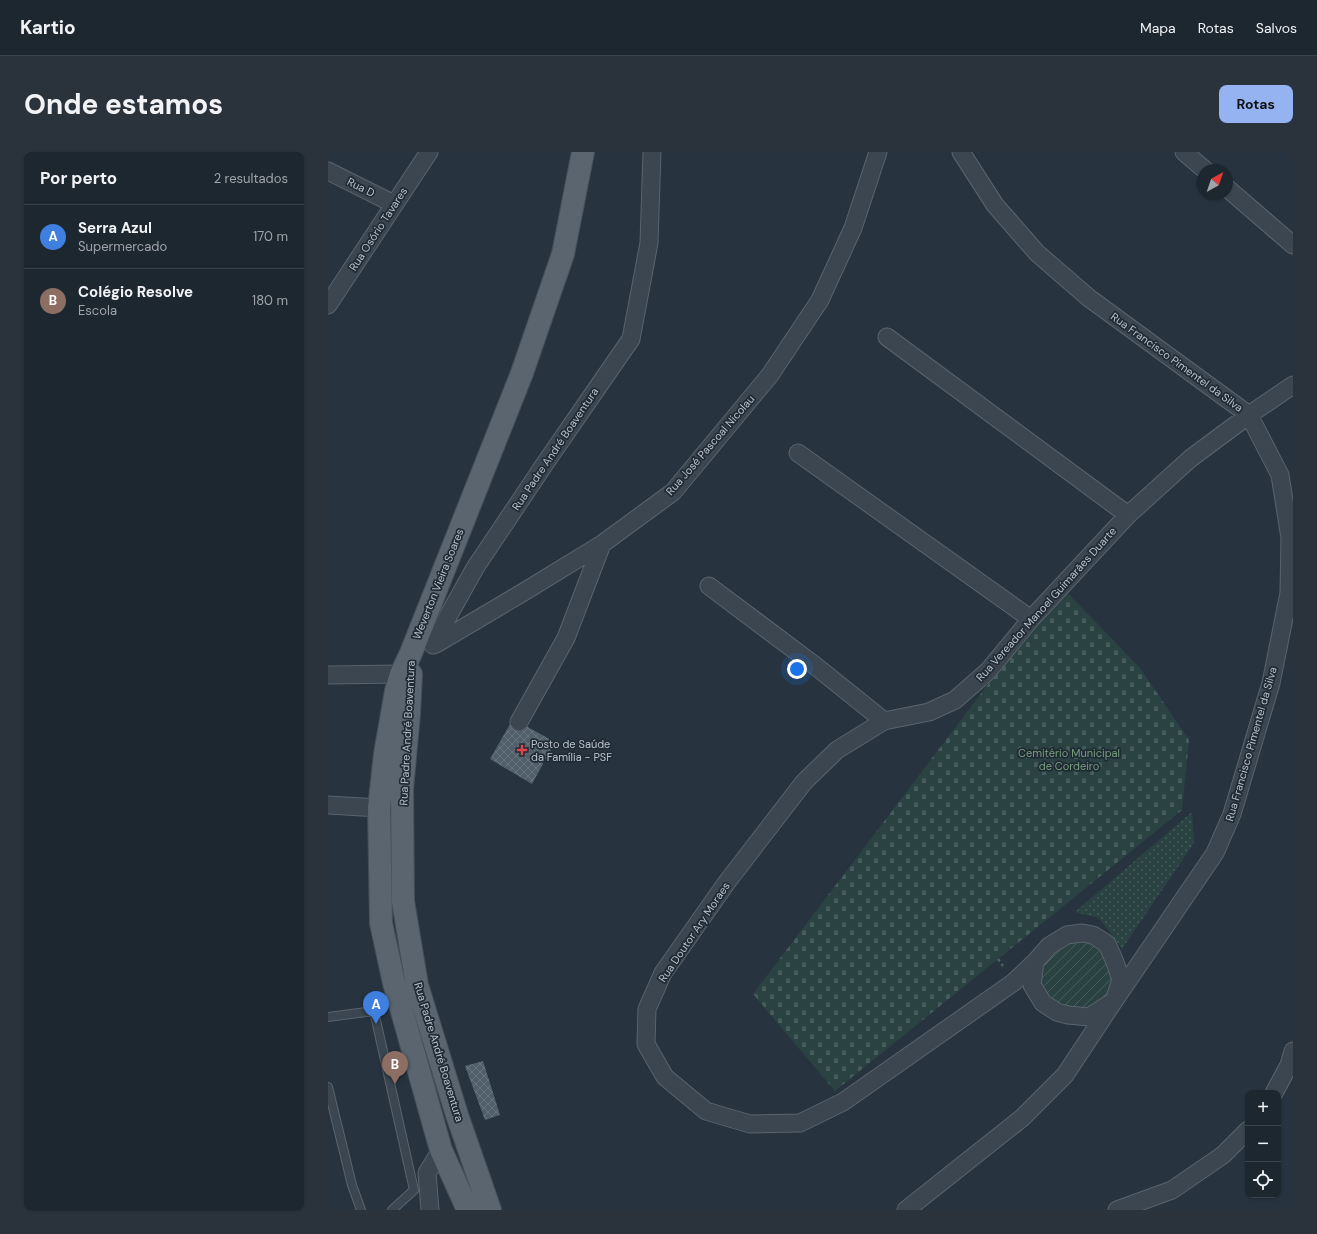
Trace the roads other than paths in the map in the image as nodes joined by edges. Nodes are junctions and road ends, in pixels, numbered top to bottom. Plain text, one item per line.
1 (429, 152) edge
2 (582, 152) edge
3 (652, 152) edge
4 (878, 152) edge
5 (961, 152) edge
6 (1184, 152) edge
7 (1198, 164) edge
8 (328, 170) edge
9 (1233, 193) edge
10 (394, 204) junction
11 (1293, 244) edge
12 (328, 305) edge
13 (886, 337) dead end
14 (1293, 385) edge
15 (1249, 415) junction
16 (798, 453) dead end
17 (1128, 515) junction
18 (602, 544) junction
19 (709, 586) dead end
20 (1031, 619) junction
21 (436, 644) junction
22 (411, 653) junction
23 (401, 674) junction
24 (328, 676) edge
25 (884, 721) junction
26 (519, 722) dead end
27 (328, 805) edge
28 (379, 808) junction
29 (1035, 962) junction
30 (1114, 1001) junction
31 (328, 1017) edge
32 (1293, 1051) edge
33 (328, 1087) edge
34 (1276, 1090) edge
35 (1245, 1133) edge
36 (441, 1150) junction
37 (361, 1210) edge
38 (392, 1210) edge
39 (430, 1210) edge
40 (468, 1210) edge
41 (490, 1210) edge
42 (906, 1210) edge
43 (1117, 1210) edge

1 - 10 street, Rua Osório Tavares
2 - 22 main road, Weverton Vieira Soares
3 - 21 street, Rua Padre André Boaventura
4 - 18 street, Rua José Pascoal Nicolau
5 - 15 street, Rua Francisco Pimentel da Silva
6 - 7 street
8 - 10 street, Rua D
9 - 11 street
10 - 12 street, Rua Osório Tavares
13 - 17 street
14 - 15 street, Rua Vereador Manoel Guimarães Duarte
15 - 17 street, Rua Vereador Manoel Guimarães Duarte
15 - 30 street, Rua Francisco Pimentel da Silva
16 - 20 street
17 - 20 street, Rua Vereador Manoel Guimarães Duarte
18 - 21 street, Rua José Pascoal Nicolau
18 - 26 street
19 - 25 street
20 - 25 street, Rua Vereador Manoel Guimarães Duarte
21 - 22 street, Rua Padre André Boaventura
22 - 23 main road, Weverton Vieira Soares
22 - 41 main road, Rua Padre André Boaventura
23 - 24 street
23 - 28 main road, Weverton Vieira Soares
25 - 29 street, Rua Doutor Ary Moraes
27 - 28 street
28 - 36 main road, Weverton Vieira Soares
29 - 30 street
29 - 30 street
30 - 42 street, Rua Francisco Pimentel da Silva
31 - 38 lane
32 - 34 street
33 - 37 lane
35 - 43 street
36 - 39 street
36 - 40 main road, Weverton Vieira Soares

